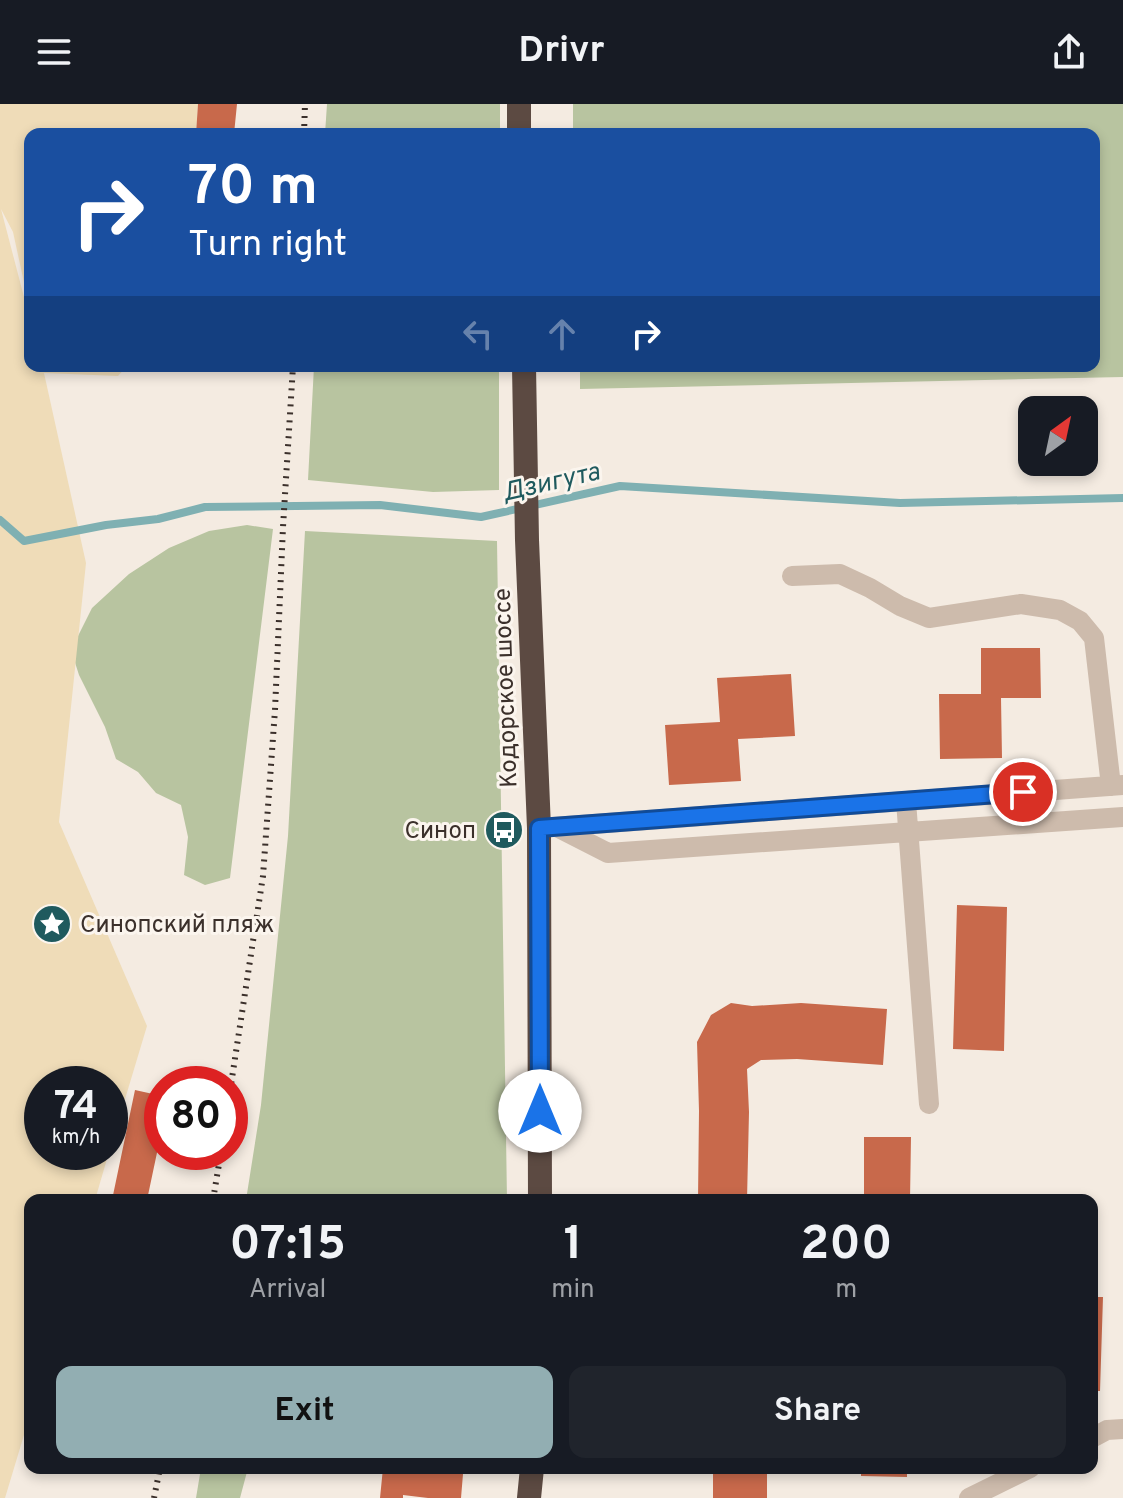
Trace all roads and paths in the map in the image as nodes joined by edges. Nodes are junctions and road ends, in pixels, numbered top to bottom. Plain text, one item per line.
1 (519, 104) edge
2 (519, 128) edge
3 (524, 372) edge
4 (792, 576) dead end
5 (1117, 786) edge
6 (906, 801) junction
7 (1123, 817) edge
8 (548, 827) junction
9 (908, 832) junction
10 (929, 1104) dead end
11 (540, 1194) edge
12 (1123, 1429) edge
13 (1098, 1435) edge
14 (531, 1474) edge
15 (1018, 1474) edge
16 (529, 1498) edge
17 (969, 1498) edge

1 - 2 highway
3 - 8 highway, Кодорское шоссе
4 - 5 street
5 - 6 street
6 - 8 street
6 - 9 street
7 - 9 street
8 - 9 street
8 - 11 highway, Кодорское шоссе
9 - 10 street
12 - 13 street
14 - 16 highway
15 - 17 street

